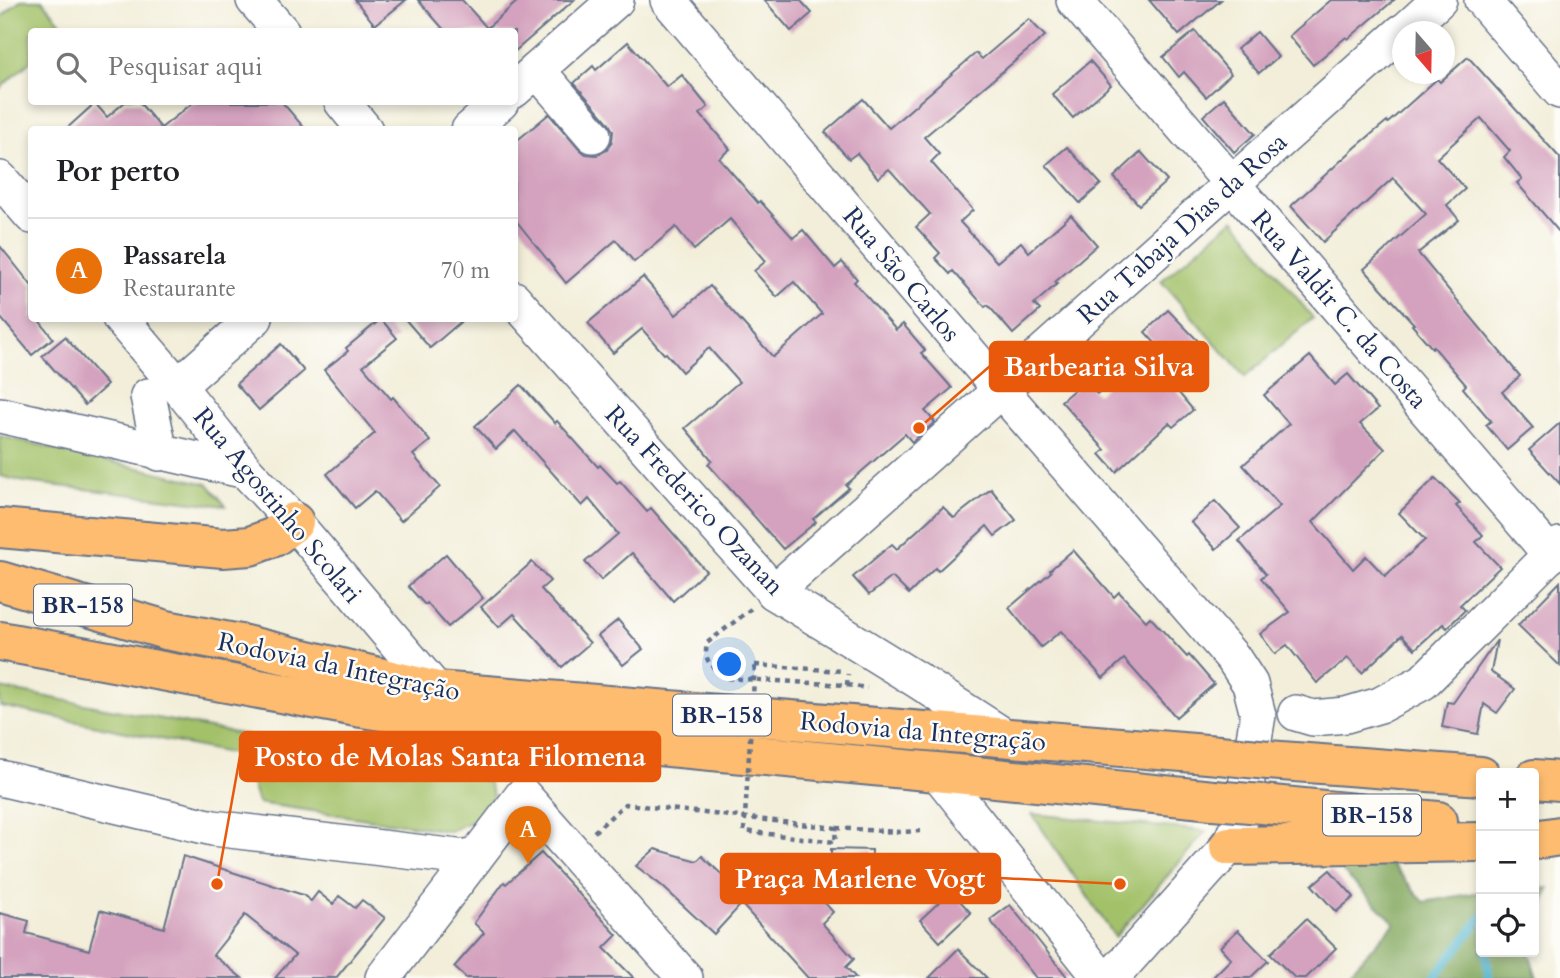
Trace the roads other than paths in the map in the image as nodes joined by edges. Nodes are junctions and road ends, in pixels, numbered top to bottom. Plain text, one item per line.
1 (254, 0) edge
2 (616, 0) edge
3 (668, 0) edge
4 (1074, 0) edge
5 (1439, 0) edge
6 (1482, 0) edge
7 (1415, 21) edge
8 (278, 28) edge
9 (1392, 42) edge
10 (526, 80) edge
11 (1560, 91) edge
12 (344, 105) edge
13 (498, 105) edge
14 (362, 126) edge
15 (474, 126) edge
16 (593, 135) dead end
17 (0, 179) edge
18 (1232, 184) junction
19 (28, 211) edge
20 (518, 304) edge
21 (122, 322) edge
22 (250, 322) edge
23 (1001, 390) junction
24 (163, 391) junction
25 (0, 415) edge
26 (160, 453) junction
27 (246, 471) junction
28 (294, 522) junction
29 (0, 528) edge
30 (1555, 550) edge
31 (0, 581) edge
32 (774, 592) junction
33 (0, 641) edge
34 (437, 691) junction
35 (1304, 715) dead end
36 (1007, 738) junction
37 (937, 772) junction
38 (1476, 776) edge
39 (0, 778) edge
40 (1539, 779) edge
41 (1560, 781) edge
42 (1476, 825) edge
43 (1539, 830) edge
44 (1560, 834) edge
45 (1539, 839) edge
46 (1476, 842) edge
47 (1229, 846) junction
48 (474, 859) junction
49 (383, 978) edge
50 (685, 978) edge
51 (1101, 978) edge
52 (1111, 978) edge

1 - 8 street
2 - 10 street
3 - 23 street, Rua São Carlos
4 - 18 street, Rua Valdir C. da Costa
5 - 7 street, Rua Tabaja Dias da Rosa
6 - 11 street
9 - 18 street, Rua Tabaja Dias da Rosa
10 - 16 street
12 - 14 street
13 - 15 street
17 - 19 street
18 - 23 street, Rua Tabaja Dias da Rosa
18 - 30 street, Rua Valdir C. da Costa
20 - 32 street, Rua Frederico Ozanan
21 - 24 street, Rua Agostinho Scolari
22 - 24 street
23 - 32 street, Rua Tabaja Dias da Rosa
23 - 47 street, Rua São Carlos
24 - 26 street
24 - 27 street, Rua Agostinho Scolari
25 - 26 street
26 - 27 street
27 - 28 street, Rua Agostinho Scolari
28 - 29 highway
28 - 34 street, Rua Agostinho Scolari
30 - 35 street
31 - 34 highway, Rodovia da Integração / BR-158
32 - 36 street, Rua Frederico Ozanan
33 - 37 highway, Rodovia da Integração / BR-158
34 - 36 highway, Rodovia da Integração / BR-158
36 - 38 highway, Rodovia da Integração / BR-158, bridge
37 - 42 highway, Rodovia da Integração / BR-158, bridge
37 - 51 street
39 - 48 street
40 - 41 highway
43 - 44 highway
44 - 45 highway
46 - 47 highway
47 - 52 street
48 - 49 street
48 - 50 street

